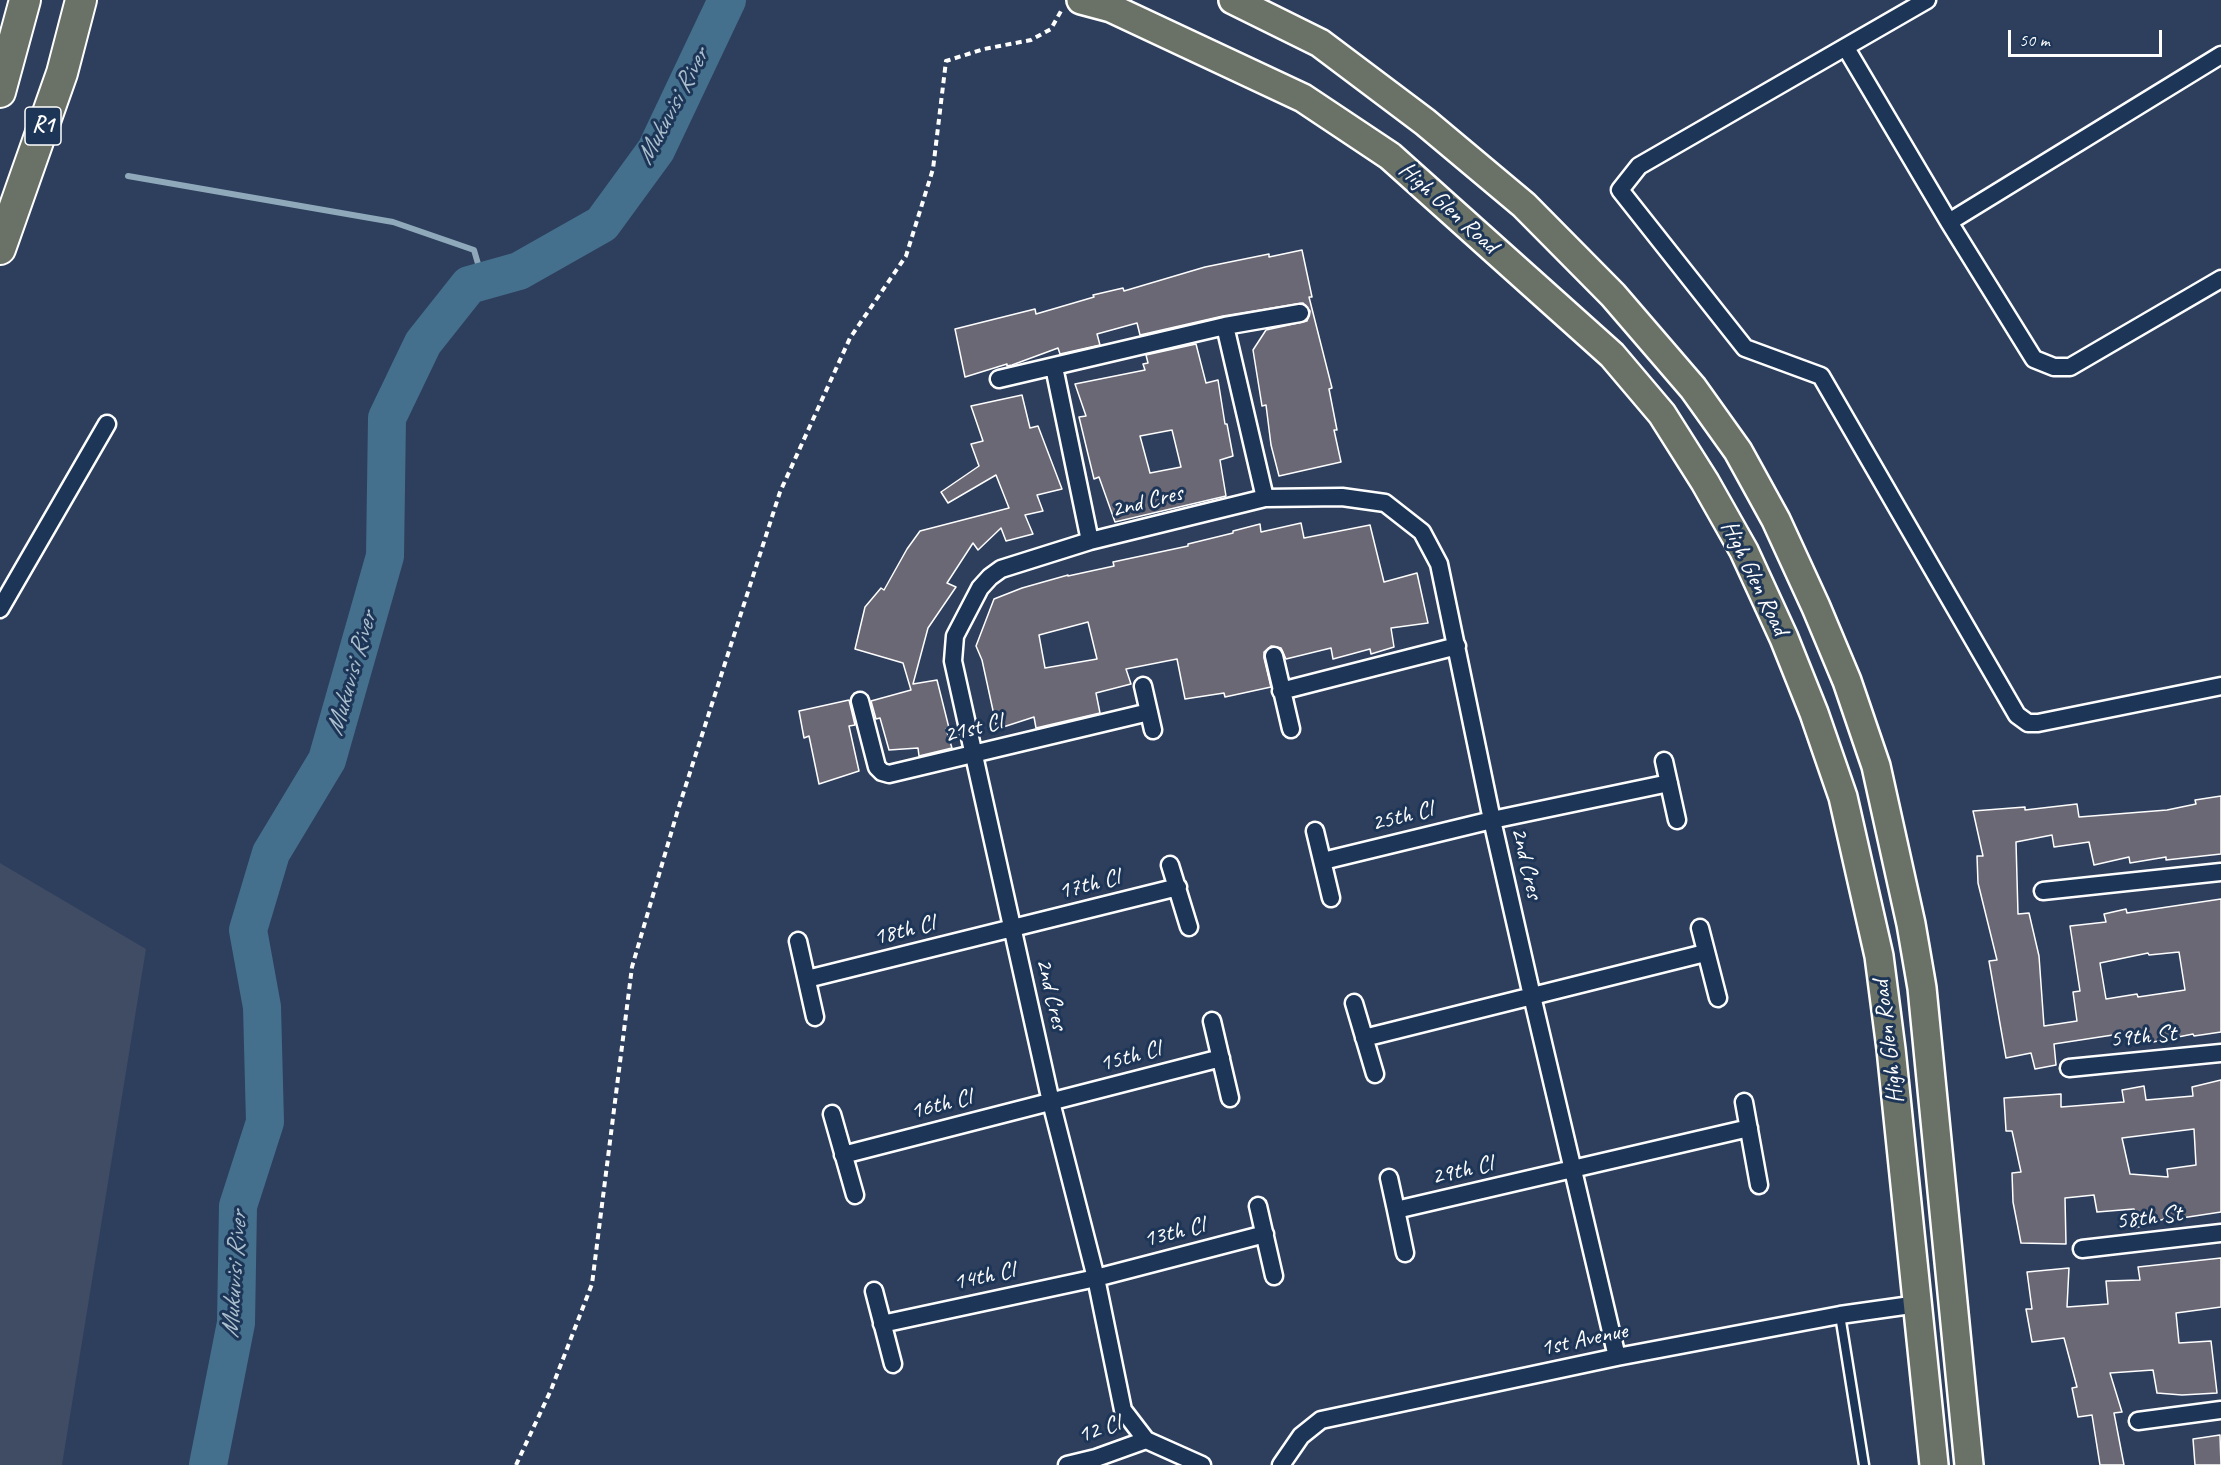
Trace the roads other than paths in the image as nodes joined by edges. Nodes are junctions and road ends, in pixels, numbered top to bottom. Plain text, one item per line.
1 (25, 0) edge
2 (81, 0) edge
3 (104, 0) edge
4 (1233, 0) edge
5 (1927, 0) edge
6 (1071, 5) edge
7 (1846, 48) junction
8 (2221, 55) edge
9 (62, 73) junction
10 (0, 92) edge
11 (1949, 222) junction
12 (0, 249) edge
13 (2221, 279) edge
14 (1300, 313) dead end
15 (1225, 326) junction
16 (1054, 367) junction
17 (999, 379) dead end
18 (107, 424) dead end
19 (1265, 498) junction
20 (1090, 541) junction
21 (0, 609) edge
22 (1457, 646) junction
23 (1274, 656) dead end
24 (1143, 686) dead end
25 (2221, 686) edge
26 (1281, 691) junction
27 (860, 701) dead end
28 (1149, 712) junction
29 (1291, 729) dead end
30 (1153, 730) dead end
31 (974, 753) junction
32 (1664, 761) dead end
33 (1669, 783) junction
34 (1492, 820) junction
35 (1677, 820) dead end
36 (1315, 831) dead end
37 (1323, 861) junction
38 (1170, 865) dead end
39 (2221, 872) edge
40 (1178, 887) junction
41 (2043, 891) dead end
42 (1331, 898) dead end
43 (1189, 927) dead end
44 (1700, 928) dead end
45 (1012, 929) junction
46 (798, 940) dead end
47 (1705, 953) junction
48 (807, 979) junction
49 (1532, 996) junction
50 (1718, 998) dead end
51 (1353, 1003) dead end
52 (815, 1017) dead end
53 (1212, 1021) dead end
54 (1364, 1038) junction
55 (2221, 1053) edge
56 (1221, 1058) junction
57 (2069, 1068) dead end
58 (1374, 1074) dead end
59 (1230, 1098) dead end
60 (1051, 1102) junction
61 (1744, 1102) dead end
62 (832, 1114) dead end
63 (1749, 1128) junction
64 (843, 1155) junction
65 (1572, 1170) junction
66 (1389, 1178) dead end
67 (1759, 1185) dead end
68 (855, 1195) dead end
69 (1258, 1206) dead end
70 (1396, 1210) junction
71 (2221, 1233) edge
72 (1265, 1234) junction
73 (2082, 1250) dead end
74 (1405, 1253) dead end
75 (1274, 1276) dead end
76 (1096, 1278) junction
77 (874, 1291) dead end
78 (1918, 1304) junction
79 (1840, 1316) junction
80 (882, 1324) junction
81 (1617, 1357) junction
82 (893, 1364) dead end
83 (2221, 1410) edge
84 (2138, 1421) dead end
85 (1146, 1440) junction
86 (1067, 1465) edge
87 (1202, 1465) edge
88 (1281, 1465) edge
89 (1864, 1465) edge
90 (1934, 1465) edge
91 (1969, 1465) edge

1 - 10 highway, R1
2 - 9 highway, R1
3 - 9 highway
4 - 91 main road, High Glen Road
5 - 7 street
6 - 78 main road, High Glen Road
7 - 11 street
7 - 25 street
8 - 11 street
9 - 12 highway, R1
11 - 13 street
14 - 15 street
15 - 16 street
15 - 19 street
16 - 17 street
16 - 20 street
18 - 21 street
19 - 20 street, 2nd Cres
19 - 22 street, 2nd Cres
20 - 31 street, 2nd Cres
22 - 26 street
22 - 34 street, 2nd Cres
23 - 26 street
24 - 28 street
26 - 29 street
27 - 31 street, 21st Cl
28 - 30 street
28 - 31 street, 21st Cl
31 - 45 street, 2nd Cres
32 - 33 street
33 - 34 street, 25th Cl
33 - 35 street
34 - 37 street, 25th Cl
34 - 49 street, 2nd Cres
36 - 37 street
37 - 42 street
38 - 40 street
39 - 41 street
40 - 43 street
40 - 45 street, 17th Cl
44 - 47 street
45 - 48 street, 18th Cl
45 - 60 street, 2nd Cres
46 - 48 street
47 - 49 street
47 - 50 street
48 - 52 street
49 - 54 street
49 - 65 street, 2nd Cres
51 - 54 street
53 - 56 street
54 - 58 street
55 - 57 street, 59th St
56 - 59 street
56 - 60 street, 15th Cl
60 - 64 street, 16th Cl
60 - 76 street, 2nd Cres
61 - 63 street
62 - 64 street
63 - 65 street, 29th Cl
63 - 67 street
64 - 68 street
65 - 70 street, 29th Cl
65 - 81 street, 2nd Cres
66 - 70 street
69 - 72 street
70 - 74 street
71 - 73 street, 58th St
72 - 75 street
72 - 76 street, 13th Cl
76 - 80 street, 14th Cl
76 - 85 street, 2nd Cres
77 - 80 street
78 - 79 street, 1st Avenue
78 - 90 main road, High Glen Road
79 - 81 street, 1st Avenue
79 - 89 lane
80 - 82 street
81 - 88 street, 1st Avenue
83 - 84 street
85 - 86 street, 12 Cl
85 - 87 street, 2nd Cres

